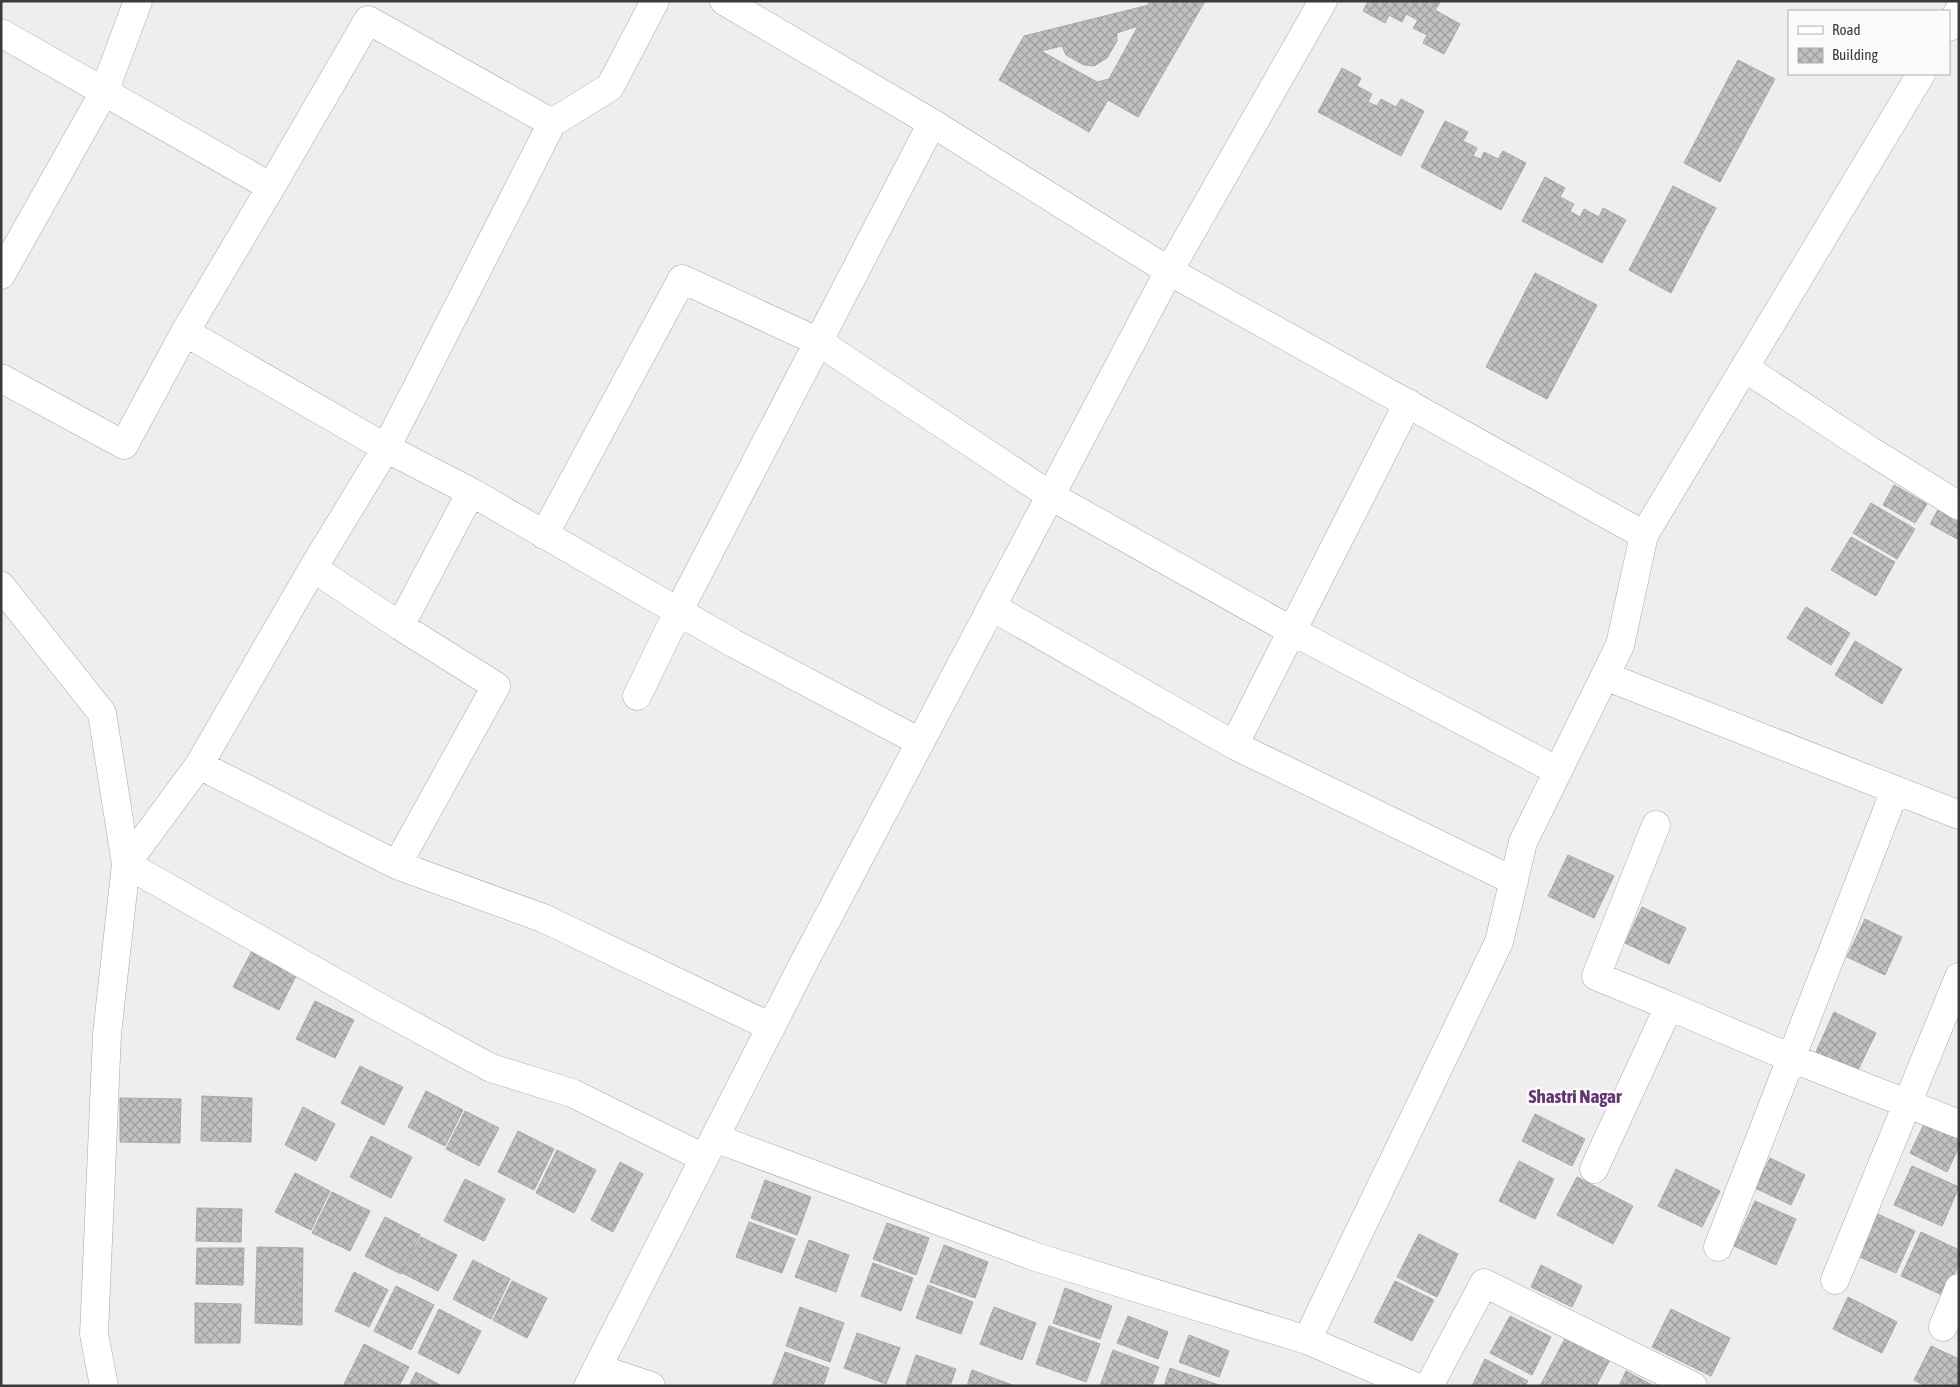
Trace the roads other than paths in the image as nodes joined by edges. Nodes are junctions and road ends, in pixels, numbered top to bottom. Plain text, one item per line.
1 (138, 1) edge
2 (655, 1) edge
3 (724, 1) edge
4 (1323, 1) edge
5 (1959, 10) edge
6 (1950, 27) edge
7 (1, 33) edge
8 (1920, 75) edge
9 (104, 92) junction
10 (552, 123) junction
11 (932, 123) junction
12 (271, 187) junction
13 (1170, 271) junction
14 (2, 274) edge
15 (186, 332) junction
16 (819, 342) junction
17 (1745, 368) junction
18 (1, 378) edge
19 (1408, 403) junction
20 (386, 448) junction
21 (471, 492) junction
22 (1051, 496) junction
23 (1959, 506) edge
24 (544, 535) junction
25 (1644, 535) junction
26 (314, 568) junction
27 (1, 586) edge
28 (992, 607) junction
29 (678, 612) junction
30 (400, 626) junction
31 (1292, 631) junction
32 (1605, 676) junction
33 (637, 696) dead end
34 (920, 742) junction
35 (1234, 745) junction
36 (199, 765) junction
37 (1558, 771) junction
38 (1895, 790) junction
39 (1959, 815) edge
40 (1656, 825) dead end
41 (126, 864) junction
42 (397, 865) junction
43 (1514, 881) junction
44 (1959, 977) edge
45 (1669, 1006) junction
46 (771, 1027) junction
47 (1791, 1058) junction
48 (1908, 1104) junction
49 (1959, 1124) edge
50 (710, 1148) junction
51 (1594, 1169) dead end
52 (1718, 1247) dead end
53 (1835, 1280) dead end
54 (1959, 1288) edge
55 (1943, 1327) dead end
56 (1307, 1340) junction
57 (593, 1377) edge
58 (104, 1386) edge
59 (651, 1386) edge
60 (1414, 1386) edge
61 (1429, 1386) edge
62 (1693, 1386) edge

1 - 9 street
2 - 10 street
3 - 11 street
4 - 13 street
5 - 6 street
7 - 9 street
8 - 17 street
9 - 12 street
9 - 14 street
10 - 12 street
10 - 20 street
11 - 13 street
11 - 16 street
12 - 15 street
13 - 19 street
13 - 22 street
15 - 18 street
15 - 20 street
16 - 22 street
16 - 24 street
16 - 29 street
17 - 23 street
17 - 25 street
19 - 25 street
19 - 31 street
20 - 21 street
20 - 26 street
21 - 24 street
21 - 30 street
22 - 28 street
22 - 31 street
24 - 29 street
25 - 32 street
26 - 30 street
26 - 36 street
27 - 41 street
28 - 34 street
28 - 35 street
29 - 33 street
29 - 34 street
30 - 42 street
31 - 35 street
31 - 37 street
32 - 37 street
32 - 38 street
34 - 46 street
35 - 43 street
36 - 41 street
36 - 42 street
37 - 43 street
38 - 39 street
38 - 47 street
40 - 45 street
41 - 50 street
41 - 58 street
42 - 46 street
43 - 56 street
44 - 48 street
45 - 47 street
45 - 51 street
46 - 50 street
47 - 48 street
47 - 52 street
48 - 49 street
48 - 53 street
50 - 56 street
50 - 57 street
54 - 55 street
56 - 60 street
57 - 59 street
61 - 62 street

